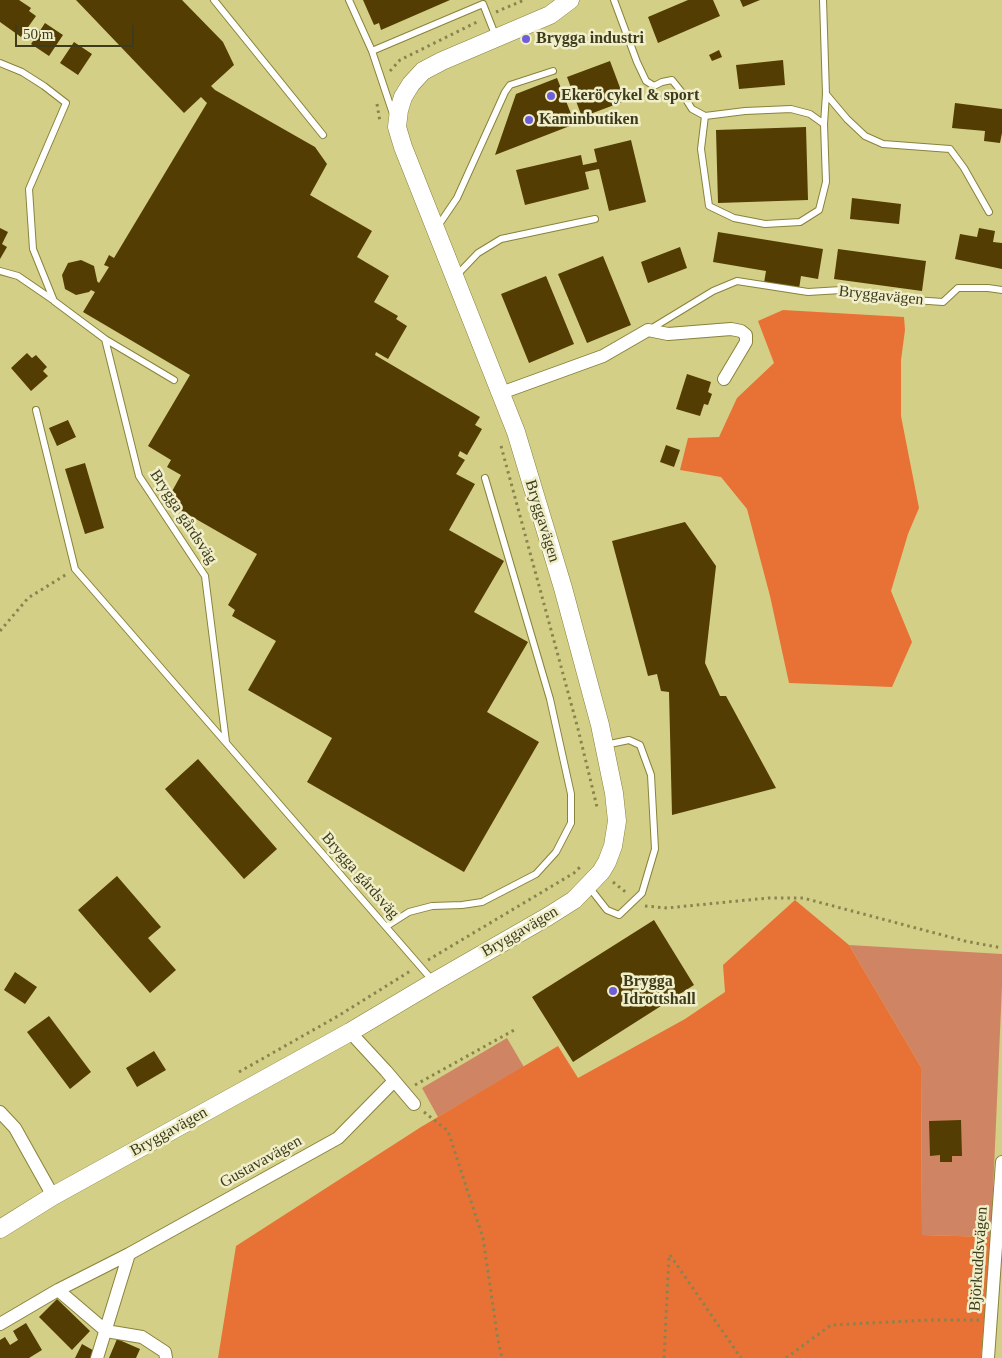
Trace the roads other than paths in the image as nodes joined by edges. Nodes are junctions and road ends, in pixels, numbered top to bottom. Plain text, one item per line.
1 (214, 0) edge
2 (349, 0) edge
3 (614, 0) edge
4 (823, 0) edge
5 (482, 2) edge
6 (563, 2) edge
7 (496, 38) junction
8 (372, 51) junction
9 (0, 63) edge
10 (553, 71) dead end
11 (826, 94) junction
12 (705, 116) junction
13 (824, 124) junction
14 (389, 128) junction
15 (323, 136) dead end
16 (989, 212) dead end
17 (595, 219) dead end
18 (436, 229) junction
19 (0, 271) edge
20 (455, 277) junction
21 (1002, 290) edge
22 (54, 301) junction
23 (648, 330) junction
24 (105, 339) junction
25 (724, 379) dead end
26 (174, 380) dead end
27 (501, 393) junction
28 (36, 410) dead end
29 (485, 478) dead end
30 (226, 743) junction
31 (604, 745) junction
32 (588, 886) junction
33 (386, 926) junction
34 (434, 982) junction
35 (350, 1032) junction
36 (394, 1081) junction
37 (414, 1104) road end
38 (0, 1112) edge
39 (1002, 1162) edge
40 (53, 1196) junction
41 (0, 1229) edge
42 (129, 1254) junction
43 (58, 1290) junction
44 (0, 1324) edge
45 (106, 1330) junction
46 (97, 1358) edge
47 (166, 1358) edge
48 (988, 1358) edge

1 - 15 lane
2 - 8 lane, Bryggavägen
3 - 12 lane
4 - 11 lane
5 - 7 lane
5 - 8 lane
6 - 7 main road, Bryggavägen
7 - 14 main road, Bryggavägen
8 - 14 lane, Bryggavägen
9 - 22 lane
10 - 18 lane
11 - 13 lane
11 - 16 lane
12 - 13 lane
12 - 13 lane
14 - 18 main road, Bryggavägen
17 - 20 lane
18 - 20 main road, Bryggavägen
19 - 22 lane
20 - 27 main road, Bryggavägen
21 - 23 lane, Bryggavägen
22 - 24 lane
23 - 25 street
23 - 27 street, Bryggavägen
24 - 26 lane
24 - 30 lane, Brygga gårdsväg
27 - 31 main road, Bryggavägen
28 - 30 lane, Brygga gårdsväg
29 - 33 lane
30 - 33 lane, Brygga gårdsväg
31 - 32 main road, Bryggavägen
31 - 32 lane
32 - 34 main road, Bryggavägen
33 - 34 lane, Brygga gårdsväg
34 - 35 main road, Bryggavägen
35 - 36 street
35 - 40 main road, Bryggavägen
36 - 37 street
36 - 42 street, Gustavavägen
38 - 40 street
39 - 48 street, Björkuddsvägen
40 - 41 main road, Bryggavägen
42 - 43 street, Gustavavägen
42 - 45 street
43 - 44 street, Gustavavägen
43 - 45 street
45 - 46 street
45 - 47 street

